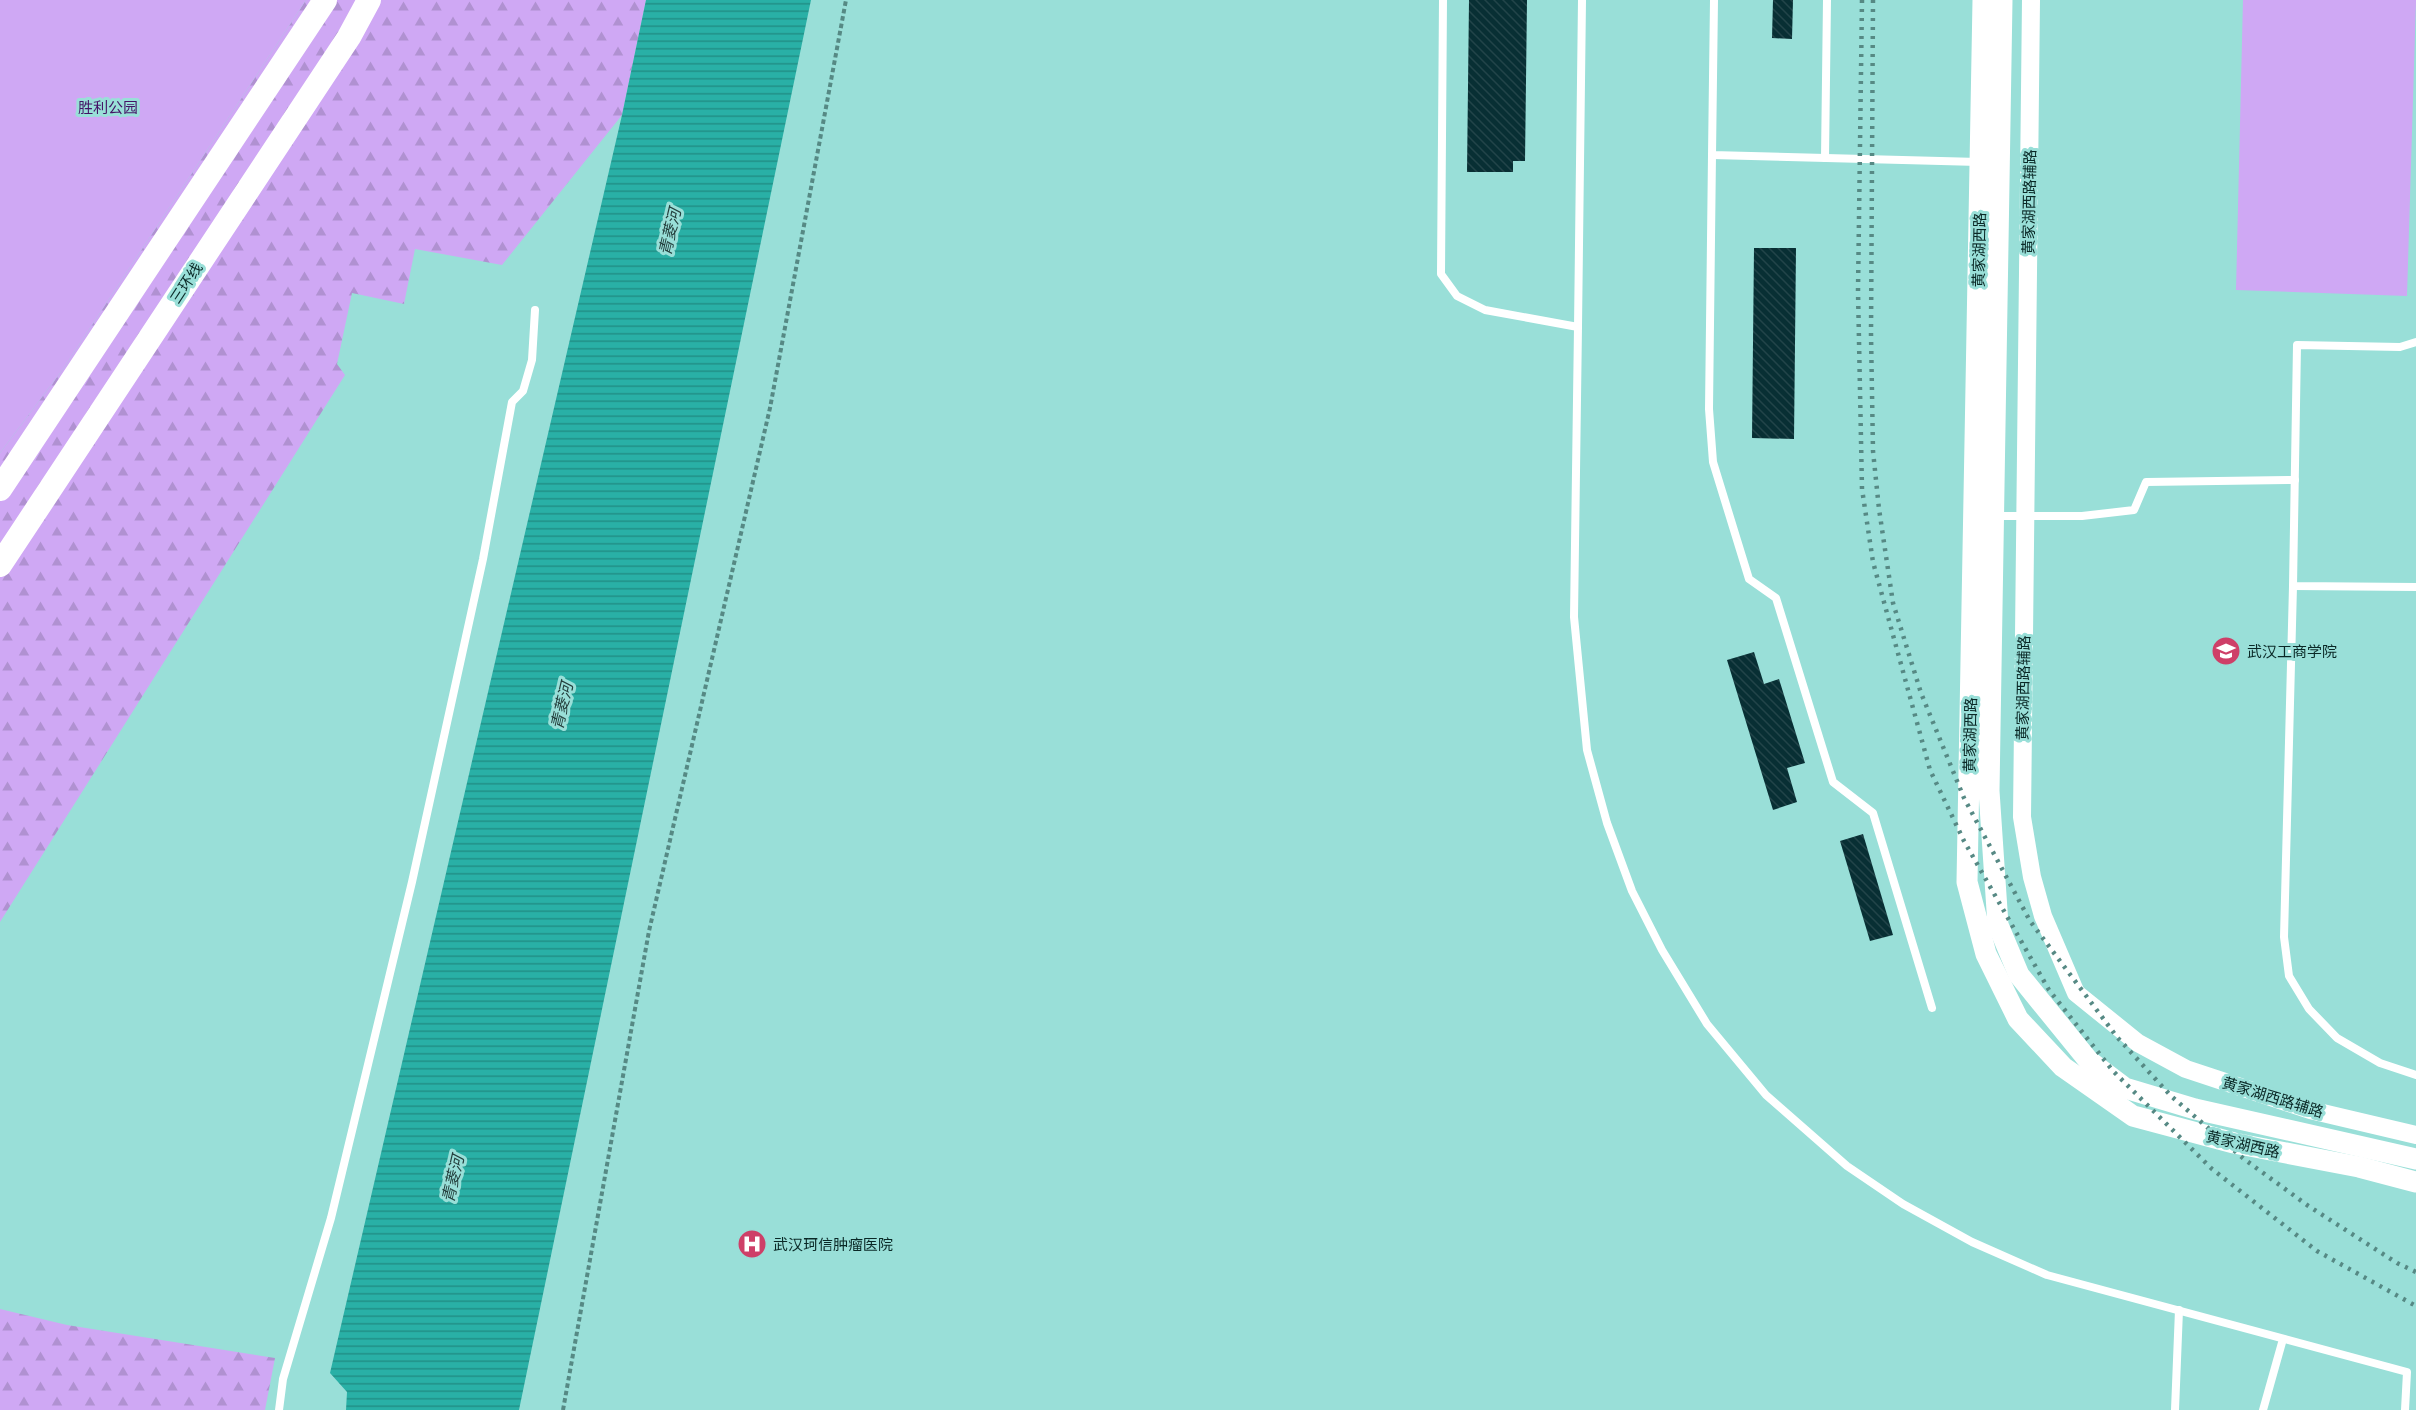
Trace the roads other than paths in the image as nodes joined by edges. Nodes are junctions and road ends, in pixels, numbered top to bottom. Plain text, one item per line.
1 (325, 0) edge
2 (369, 0) edge
3 (1443, 0) edge
4 (1582, 0) edge
5 (1714, 0) edge
6 (1827, 0) edge
7 (1983, 0) edge
8 (2002, 0) edge
9 (2031, 0) edge
10 (1712, 155) junction
11 (1825, 158) junction
12 (1981, 162) junction
13 (535, 309) dead end
14 (1578, 327) junction
15 (2416, 342) edge
16 (2295, 480) junction
17 (0, 489) edge
18 (1993, 516) junction
19 (2025, 516) junction
20 (0, 565) edge
21 (2293, 586) junction
22 (2416, 587) edge
23 (1932, 1008) dead end
24 (2416, 1075) edge
25 (2416, 1135) edge
26 (2416, 1159) edge
27 (2416, 1182) edge
28 (2179, 1310) junction
29 (2283, 1338) junction
30 (279, 1410) edge
31 (2175, 1410) edge
32 (2263, 1410) edge
33 (2405, 1410) edge

1 - 17 highway
2 - 20 highway, 三环线
3 - 14 lane
4 - 14 lane
5 - 10 lane
6 - 11 lane
7 - 12 main road, 黄家湖西路
8 - 18 main road, 黄家湖西路
9 - 19 street, 黄家湖西路辅路
10 - 11 lane
10 - 23 lane
11 - 12 lane
12 - 27 main road, 黄家湖西路
13 - 30 lane
14 - 28 lane
15 - 16 lane
16 - 19 lane
16 - 21 lane
18 - 19 lane
18 - 26 main road, 黄家湖西路
19 - 25 street, 黄家湖西路辅路
21 - 22 lane
21 - 24 lane
28 - 29 lane
28 - 31 lane
29 - 32 lane
29 - 33 lane

